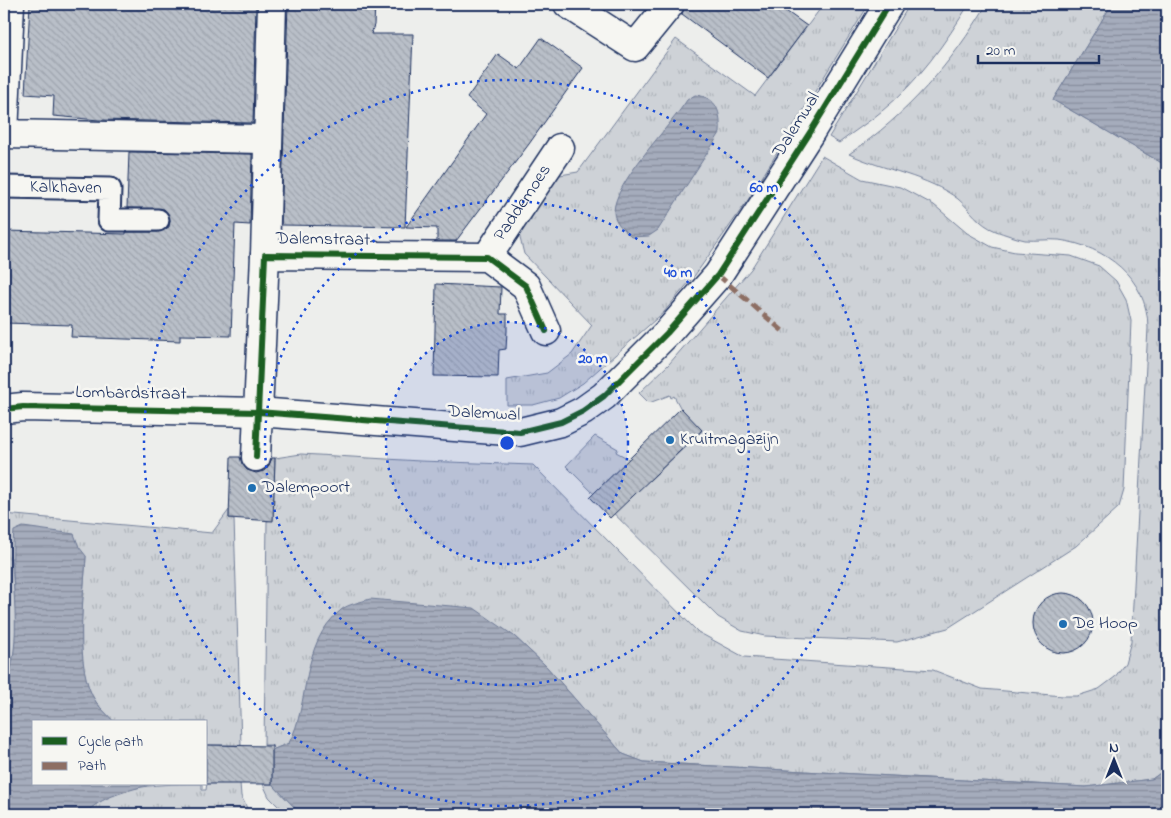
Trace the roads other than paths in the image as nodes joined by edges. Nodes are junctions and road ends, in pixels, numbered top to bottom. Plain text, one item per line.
1 (10, 4) edge
2 (272, 4) edge
3 (568, 4) edge
4 (670, 4) edge
5 (889, 4) edge
6 (4, 134) edge
7 (268, 139) junction
8 (560, 148) dead end
9 (4, 187) edge
10 (158, 220) dead end
11 (265, 255) junction
12 (487, 257) junction
13 (546, 331) dead end
14 (4, 409) edge
15 (258, 412) junction
16 (256, 457) dead end

1 - 6 street
2 - 7 street, Dalemstraat
3 - 4 street
5 - 15 street, Dalemwal
6 - 7 street
7 - 11 street, Dalemstraat
8 - 12 street, Paddemoes
9 - 10 lane, Kalkhaven
11 - 12 street, Dalemstraat
11 - 15 street, Dalemstraat
12 - 13 street
14 - 15 street, Lombardstraat
15 - 16 street, Dalemstraat

